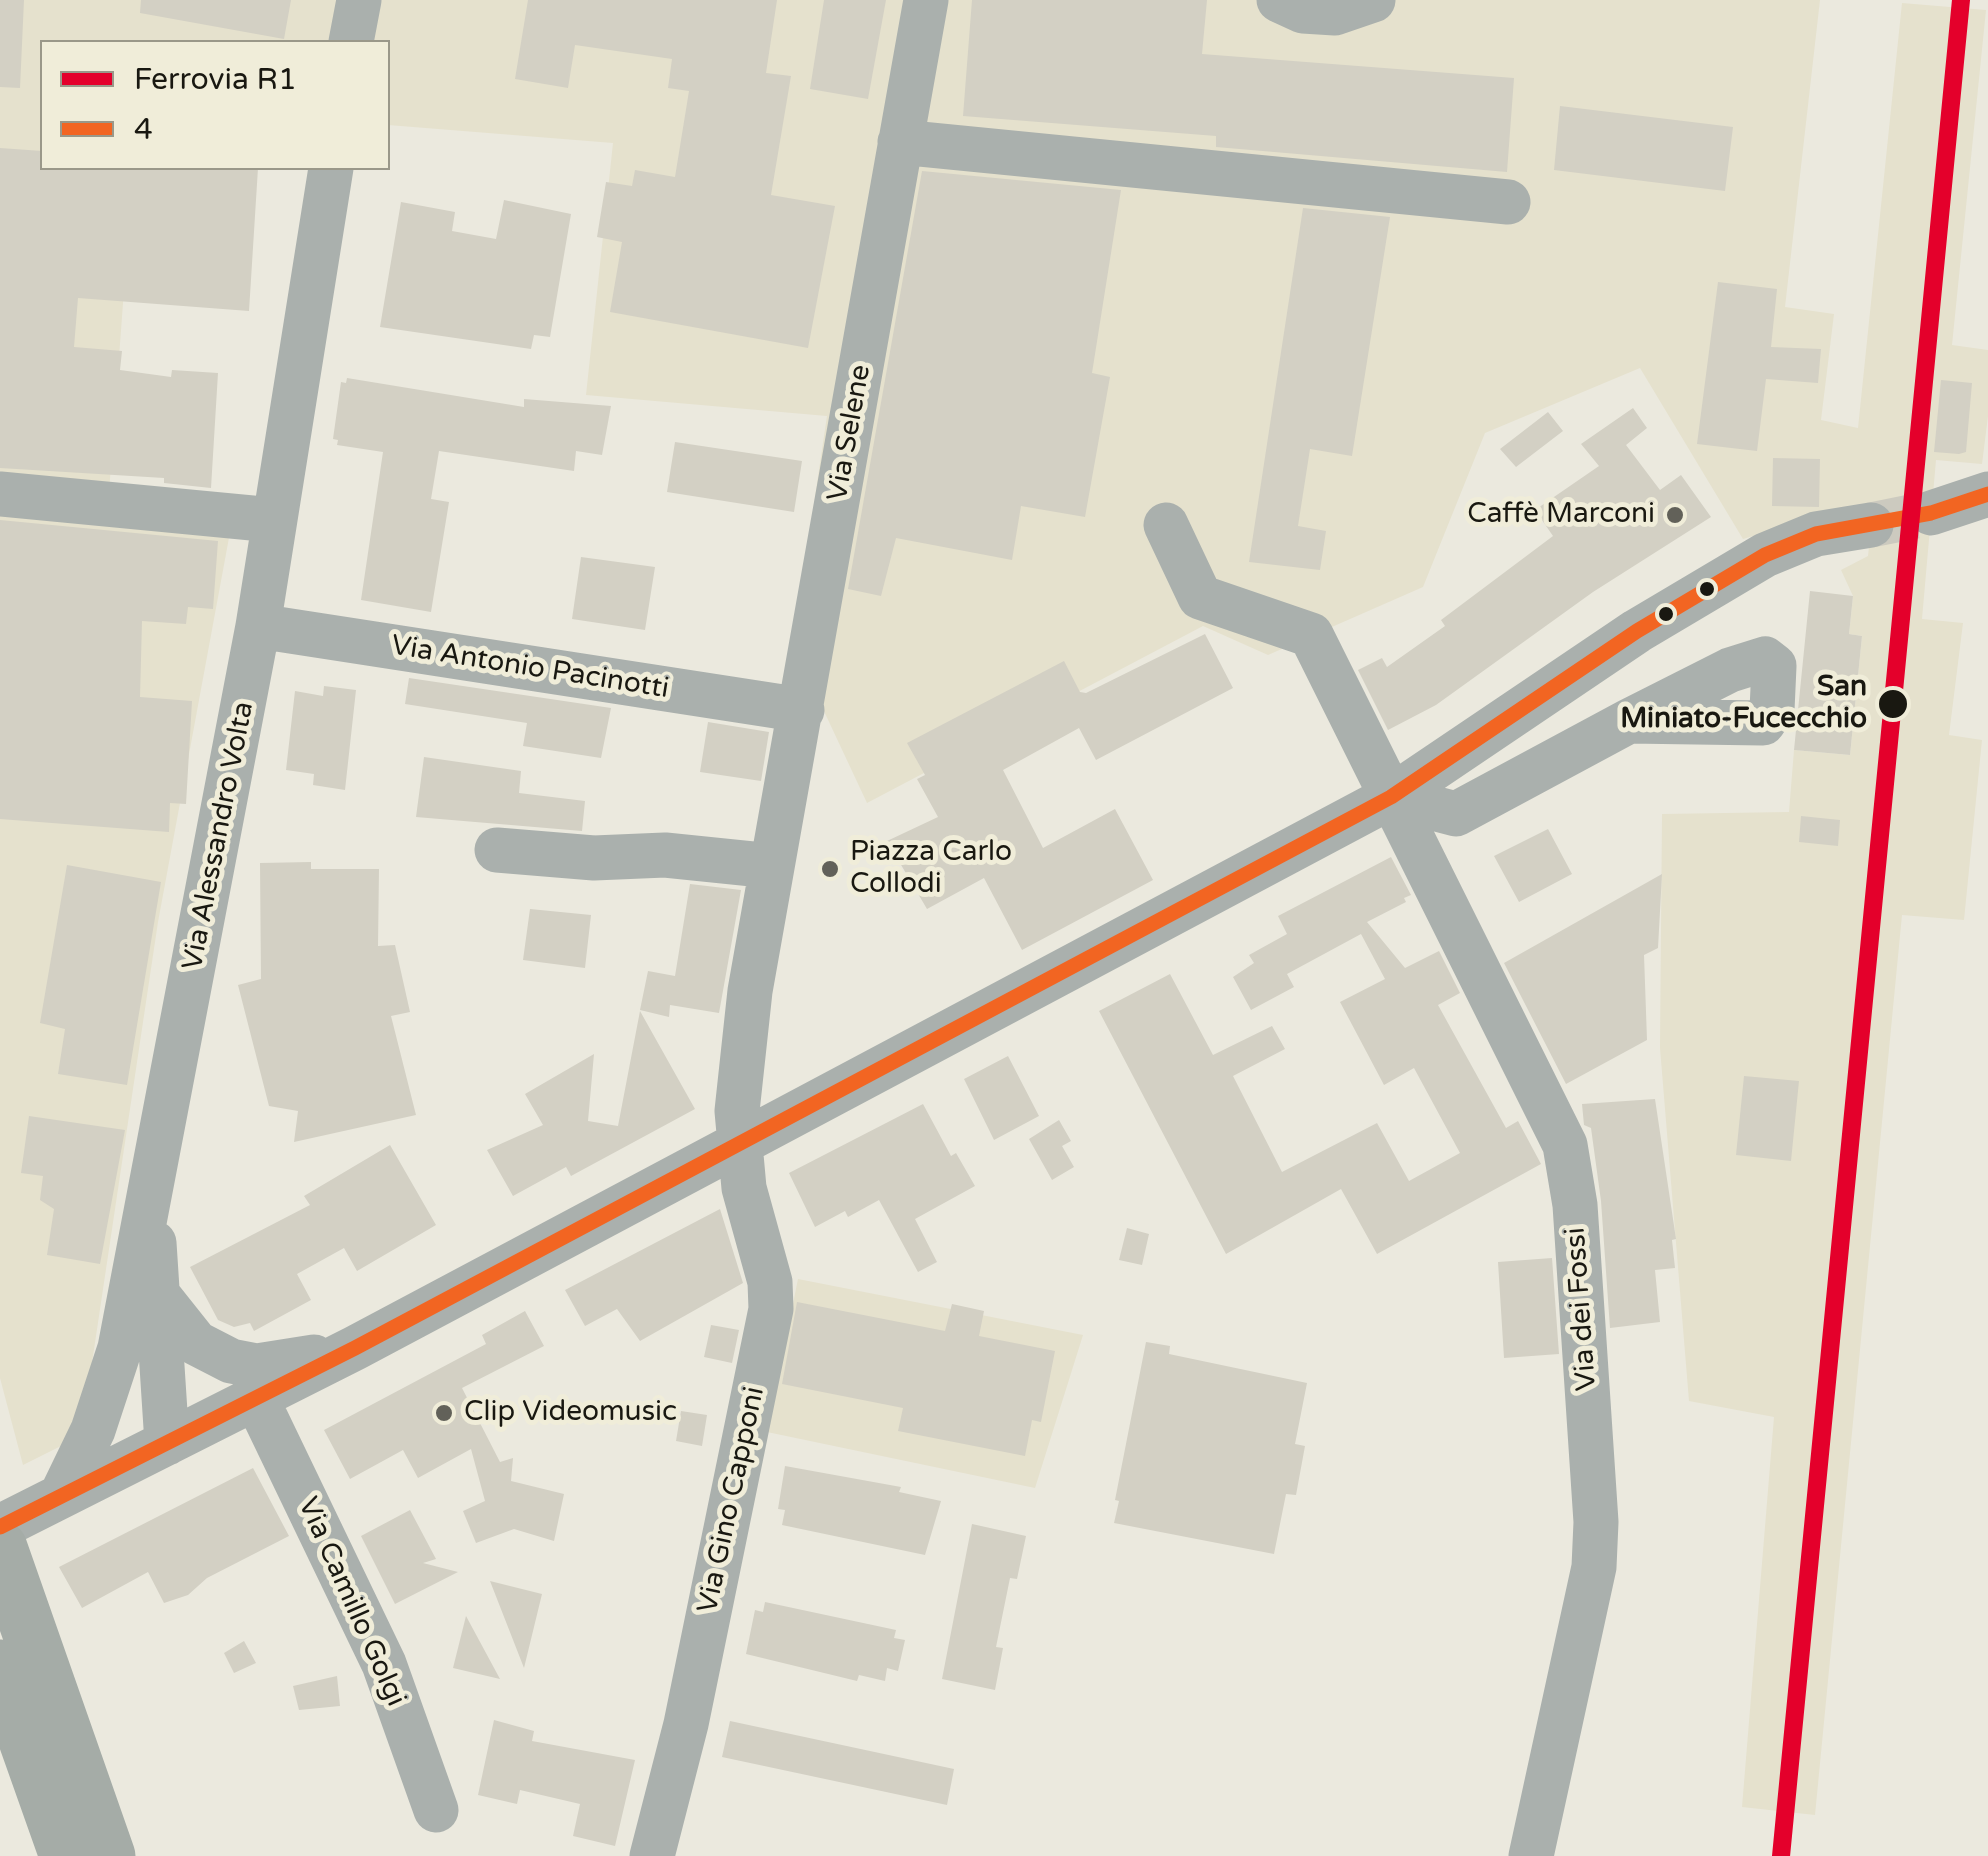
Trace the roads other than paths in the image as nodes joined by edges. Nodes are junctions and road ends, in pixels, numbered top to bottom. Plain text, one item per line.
1 (358, 0) edge
2 (926, 0) edge
3 (1279, 0) edge
4 (1372, 0) edge
5 (351, 40) edge
6 (900, 142) junction
7 (331, 170) edge
8 (1508, 202) dead end
9 (0, 494) edge
10 (1988, 494) edge
11 (1931, 513) tunnel mouth
12 (273, 520) junction
13 (1871, 524) tunnel mouth
14 (1166, 525) dead end
15 (258, 626) junction
16 (1629, 721) dead end
17 (798, 730) junction
18 (1391, 797) junction
19 (810, 810) dead end
20 (497, 850) dead end
21 (772, 866) junction
22 (740, 1142) junction
23 (150, 1201) junction
24 (161, 1299) junction
25 (120, 1348) junction
26 (355, 1348) junction
27 (256, 1398) junction
28 (167, 1443) junction
29 (62, 1492) junction
30 (0, 1526) edge
31 (0, 1548) edge
32 (0, 1667) edge
33 (436, 1810) dead end
34 (68, 1856) edge
35 (108, 1856) edge
36 (652, 1856) edge
37 (1531, 1856) edge

1 - 5 street
2 - 6 street, Via Selene
3 - 4 street
6 - 8 street
6 - 17 street, Via Selene
7 - 12 street, Via Alessandro Volta
9 - 12 street
10 - 11 street
12 - 15 street, Via Alessandro Volta
13 - 18 street
14 - 18 street, Via dei Fossi
15 - 17 street, Via Antonio Pacinotti
15 - 23 street, Via Alessandro Volta
16 - 18 street
17 - 19 street
17 - 21 street, Via Selene
18 - 22 street
18 - 37 street, Via dei Fossi
20 - 21 street
21 - 22 street, Via Selene
22 - 26 street
22 - 36 street, Via Gino Capponi
23 - 24 street
23 - 25 street, Via Alessandro Volta
24 - 26 street
24 - 28 street
25 - 28 street
25 - 29 street, Via Alessandro Volta
26 - 27 street
27 - 28 street
27 - 33 street, Via Camillo Golgi
28 - 29 street
29 - 30 street
31 - 35 highway
32 - 34 highway

